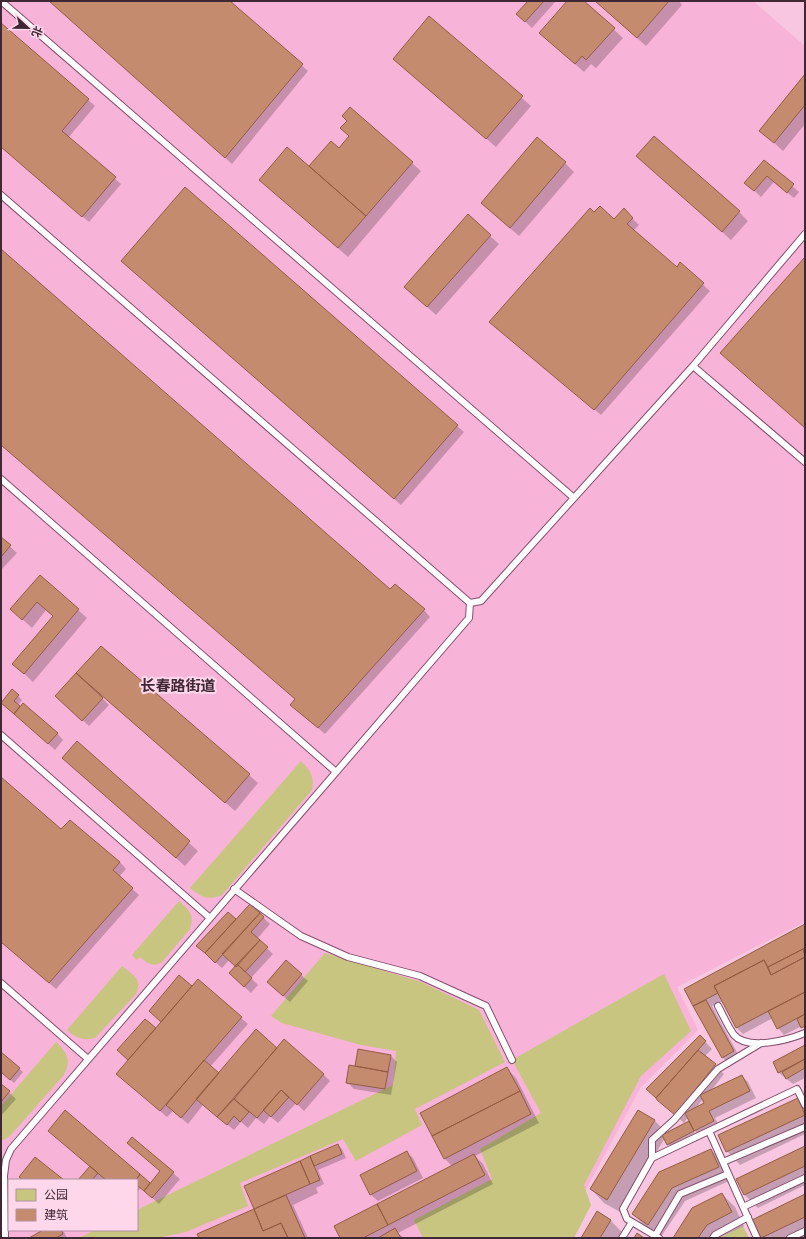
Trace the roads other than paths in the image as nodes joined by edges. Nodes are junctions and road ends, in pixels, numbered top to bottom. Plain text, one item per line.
1 (1, 1) edge
2 (1, 195) edge
3 (805, 234) edge
4 (693, 366) junction
5 (805, 462) edge
6 (1, 479) edge
7 (574, 498) junction
8 (470, 603) junction
9 (1, 735) edge
10 (336, 772) junction
11 (234, 889) junction
12 (210, 918) junction
13 (1, 983) edge
14 (718, 1006) dead end
15 (805, 1033) edge
16 (761, 1043) junction
17 (88, 1059) junction
18 (512, 1060) dead end
19 (805, 1105) edge
20 (805, 1127) edge
21 (709, 1131) junction
22 (652, 1158) junction
23 (723, 1162) junction
24 (728, 1174) junction
25 (805, 1178) edge
26 (743, 1207) junction
27 (748, 1217) junction
28 (632, 1222) junction
29 (805, 1231) edge
30 (657, 1237) edge
31 (5, 1238) edge
32 (622, 1238) edge
33 (713, 1238) edge
34 (757, 1238) edge
35 (790, 1238) edge

1 - 7 lane
2 - 8 lane
3 - 4 lane
4 - 5 lane
4 - 7 lane
6 - 10 lane
7 - 8 lane
8 - 10 lane
9 - 12 lane
10 - 11 lane
11 - 12 lane
11 - 18 lane
12 - 17 lane
13 - 17 lane
14 - 16 lane
15 - 16 lane
16 - 22 lane
17 - 31 lane
19 - 21 lane
20 - 23 lane
21 - 22 lane
21 - 23 lane
22 - 28 lane
23 - 24 lane
24 - 26 lane
24 - 30 lane
25 - 26 lane
26 - 27 lane
27 - 33 lane
27 - 34 lane
28 - 30 lane
28 - 32 lane
29 - 35 lane

